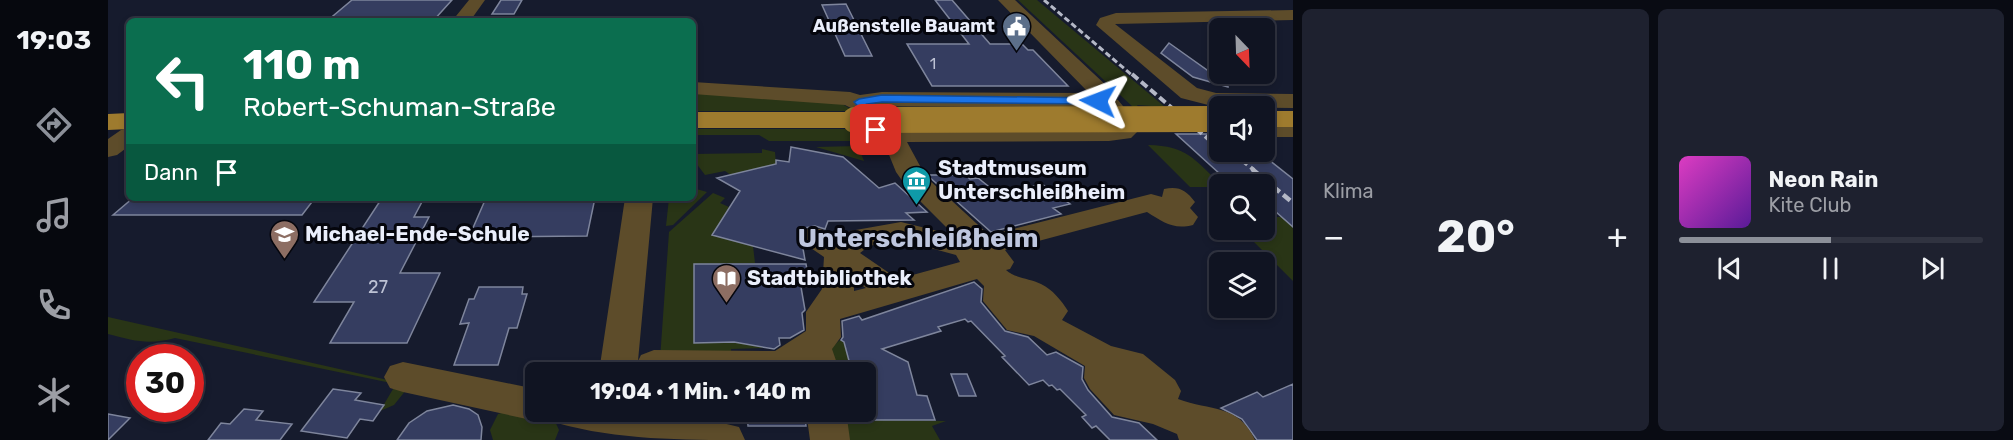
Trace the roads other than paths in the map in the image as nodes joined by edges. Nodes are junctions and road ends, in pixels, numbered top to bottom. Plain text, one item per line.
1 (477, 0) edge
2 (1006, 0) edge
3 (1153, 0) edge
4 (1293, 15) edge
5 (1183, 17) junction
6 (463, 18) edge
7 (696, 88) edge
8 (1199, 97) junction
9 (1089, 100) junction
10 (1293, 101) edge
11 (1209, 109) edge
12 (857, 111) junction
13 (1209, 118) edge
14 (1275, 119) edge
15 (1293, 119) edge
16 (696, 120) edge
17 (126, 121) edge
18 (108, 122) edge
19 (1275, 130) edge
20 (1293, 130) edge
21 (126, 137) edge
22 (897, 145) dead end
23 (108, 150) edge
24 (1174, 195) dead end
25 (639, 201) edge
26 (835, 238) junction
27 (977, 252) junction
28 (894, 292) junction
29 (818, 305) junction
30 (817, 359) edge
31 (619, 362) edge
32 (798, 362) edge
33 (403, 377) dead end
34 (525, 403) edge
35 (617, 422) edge
36 (828, 422) edge
37 (1197, 431) edge
38 (725, 440) edge
39 (830, 440) edge
40 (1235, 440) edge

1 - 6 street
2 - 9 street
3 - 5 street
4 - 5 street
5 - 8 street
7 - 12 street
8 - 10 street
8 - 11 street
9 - 12 street
9 - 12 street
12 - 13 main road, bridge
12 - 16 main road
14 - 15 main road
17 - 18 main road
19 - 20 street
21 - 23 street
22 - 27 street
24 - 27 street
25 - 31 street
26 - 27 street
26 - 28 street
26 - 29 street
27 - 28 street
27 - 37 street
28 - 29 street
29 - 30 street
30 - 32 street
33 - 34 street
35 - 38 street
36 - 39 street
37 - 40 street

